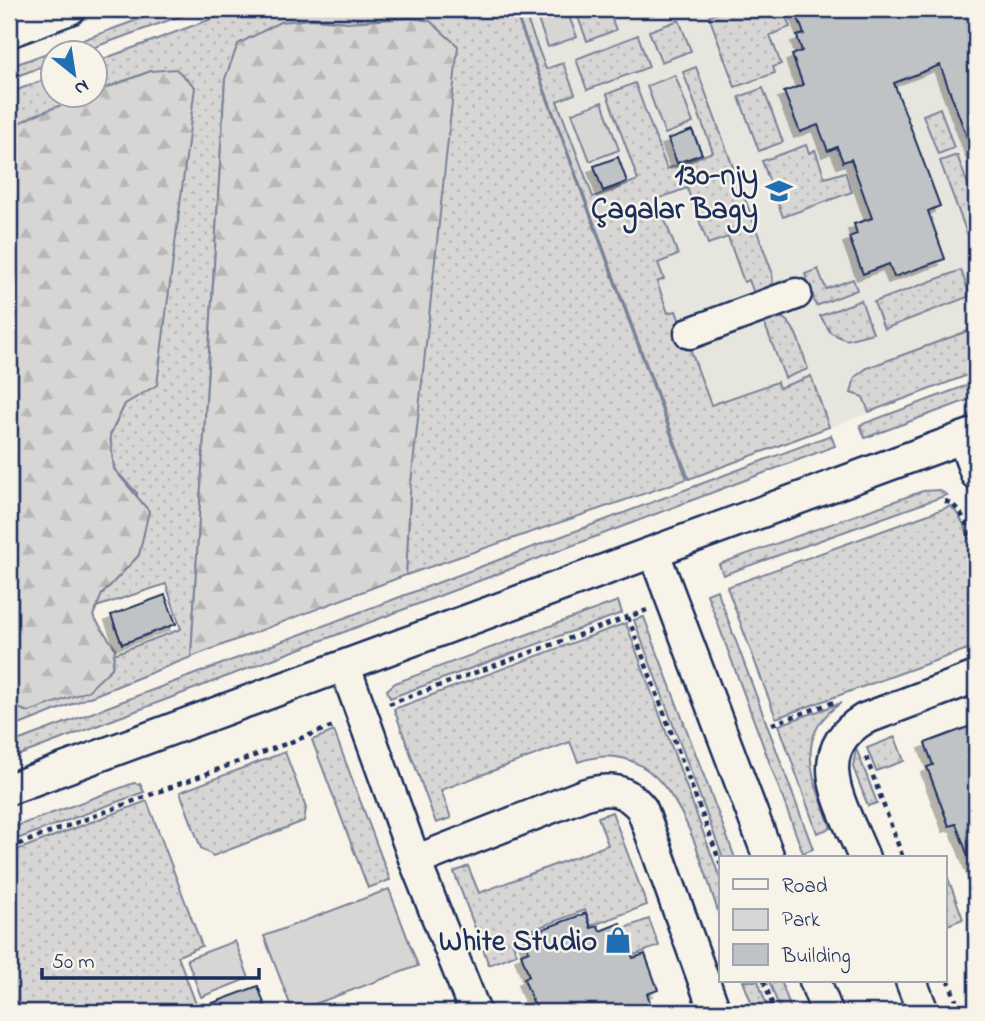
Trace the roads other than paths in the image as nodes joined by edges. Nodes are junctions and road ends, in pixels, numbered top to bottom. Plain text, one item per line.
1 (70, 9) edge
2 (9, 32) edge
3 (796, 294) dead end
4 (690, 333) dead end
5 (970, 436) edge
6 (976, 474) edge
7 (654, 553) junction
8 (345, 667) junction
9 (976, 677) edge
10 (9, 789) edge
11 (768, 856) edge
12 (863, 856) edge
13 (415, 861) junction
14 (815, 982) edge
15 (911, 982) edge
16 (475, 1012) edge
17 (715, 1012) edge
18 (827, 1012) edge
19 (923, 1012) edge

1 - 2 street
3 - 4 street
5 - 6 street
5 - 7 street
7 - 8 street
7 - 11 street
8 - 10 street
8 - 13 street
9 - 12 street
13 - 16 street
13 - 17 street
14 - 18 street
15 - 19 street

